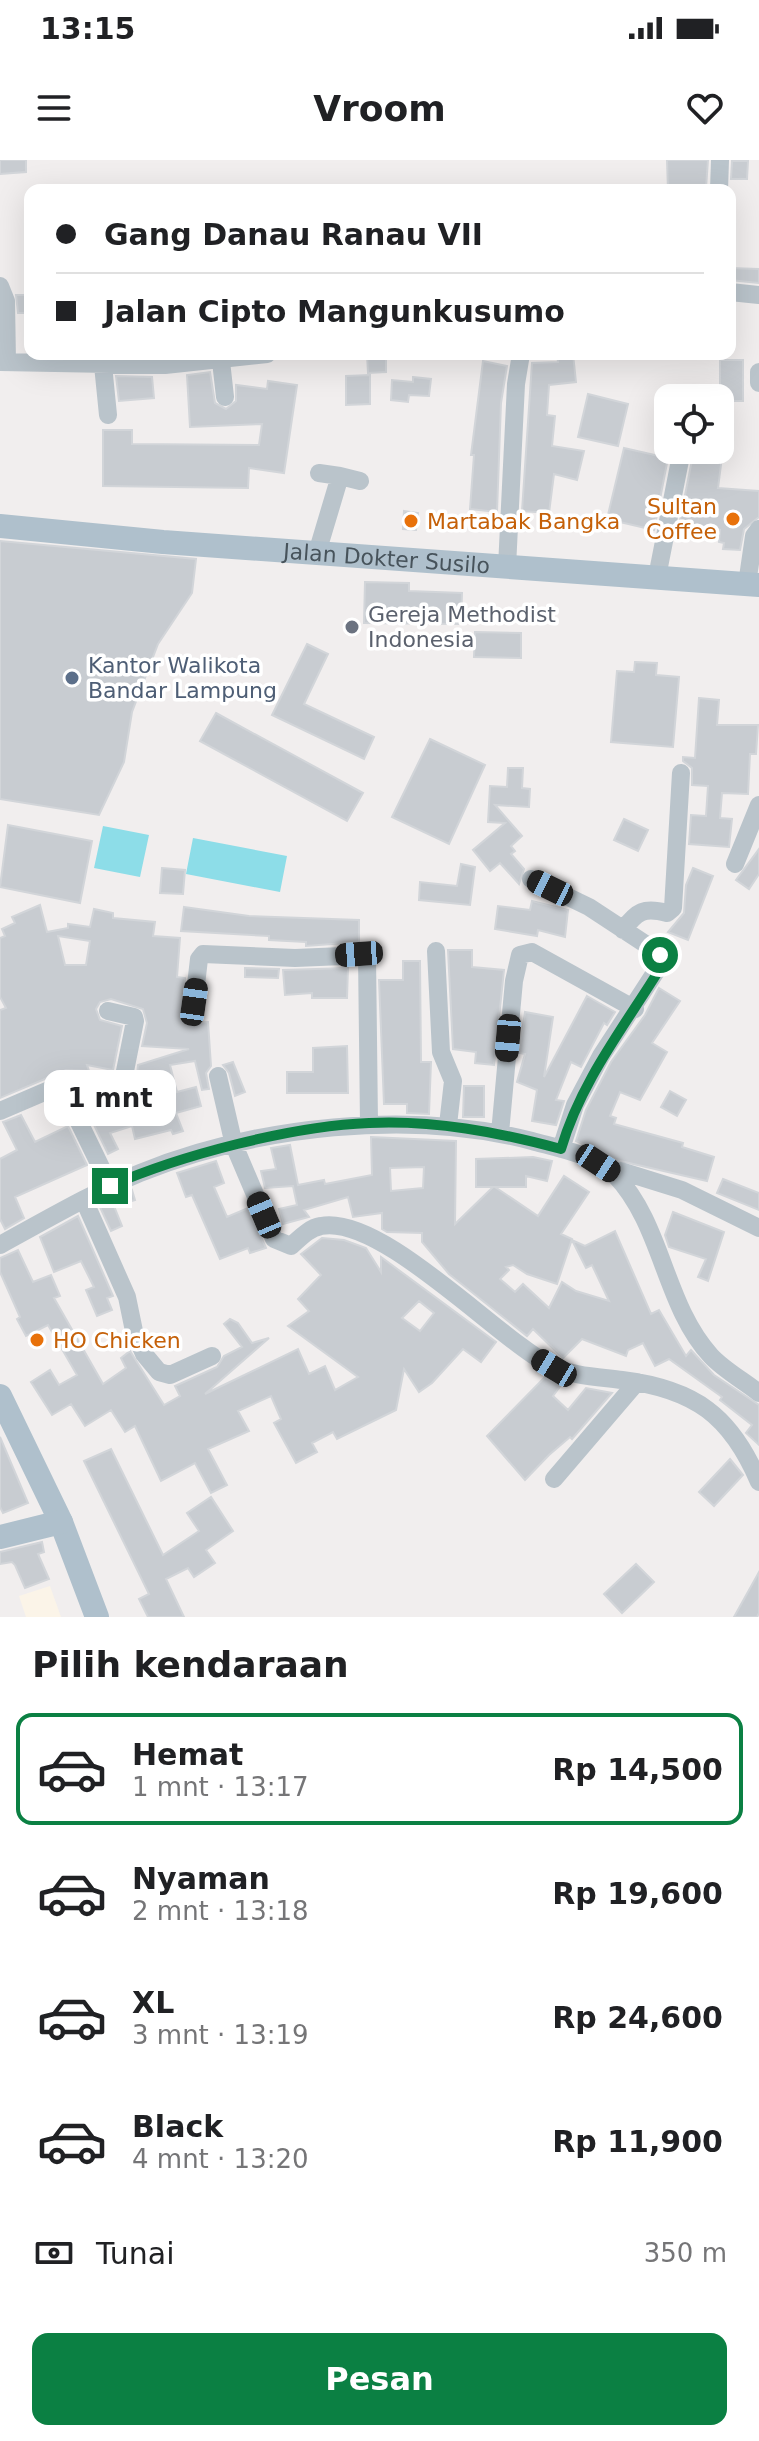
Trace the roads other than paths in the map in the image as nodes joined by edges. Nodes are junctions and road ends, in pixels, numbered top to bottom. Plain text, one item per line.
1 (720, 160) edge
2 (719, 184) edge
3 (0, 286) edge
4 (736, 293) edge
5 (759, 295) edge
6 (228, 360) edge
7 (520, 360) edge
8 (221, 361) junction
9 (4, 362) edge
10 (103, 365) junction
11 (759, 372) edge
12 (759, 383) edge
13 (225, 397) dead end
14 (108, 415) dead end
15 (679, 464) edge
16 (319, 473) dead end
17 (340, 476) junction
18 (360, 481) dead end
19 (5, 529) edge
20 (759, 529) edge
21 (317, 553) junction
22 (507, 567) junction
23 (657, 577) junction
24 (753, 584) edge
25 (681, 773) dead end
26 (759, 805) edge
27 (735, 864) dead end
28 (531, 879) dead end
29 (623, 930) junction
30 (436, 951) dead end
31 (194, 1002) dead end
32 (635, 1009) junction
33 (108, 1011) dead end
34 (218, 1076) dead end
35 (61, 1085) junction
36 (0, 1111) edge
37 (369, 1123) junction
38 (448, 1125) junction
39 (500, 1133) junction
40 (234, 1145) junction
41 (561, 1149) junction
42 (614, 1173) junction
43 (110, 1186) junction
44 (84, 1200) junction
45 (759, 1228) edge
46 (0, 1245) edge
47 (212, 1356) dead end
48 (637, 1382) junction
49 (759, 1393) edge
50 (0, 1396) edge
51 (554, 1479) dead end
52 (759, 1482) edge
53 (61, 1522) junction
54 (0, 1537) edge
55 (97, 1617) edge

1 - 2 street
3 - 9 street
4 - 5 street
6 - 8 street
7 - 22 street
8 - 10 street
8 - 13 street
9 - 10 street
10 - 14 street
11 - 12 street
15 - 23 street
16 - 17 street
17 - 18 street
17 - 21 street
19 - 21 main road, Jalan Dokter Susilo
20 - 24 street
21 - 22 main road, Jalan Dokter Susilo
22 - 23 main road, Jalan Dokter Susilo
23 - 24 main road, Jalan Dokter Susilo
25 - 29 street
26 - 27 street
28 - 29 street
29 - 32 street
30 - 38 street
31 - 37 street
32 - 39 street
32 - 41 street
33 - 35 street
34 - 40 street
35 - 36 street
35 - 43 street
37 - 38 street
37 - 40 street
38 - 39 street
39 - 41 street
40 - 43 street
40 - 48 street
41 - 42 street
42 - 45 street
42 - 49 street
43 - 44 street
44 - 46 street
44 - 47 street
48 - 51 street
48 - 52 street
50 - 53 main road
53 - 54 main road
53 - 55 main road

